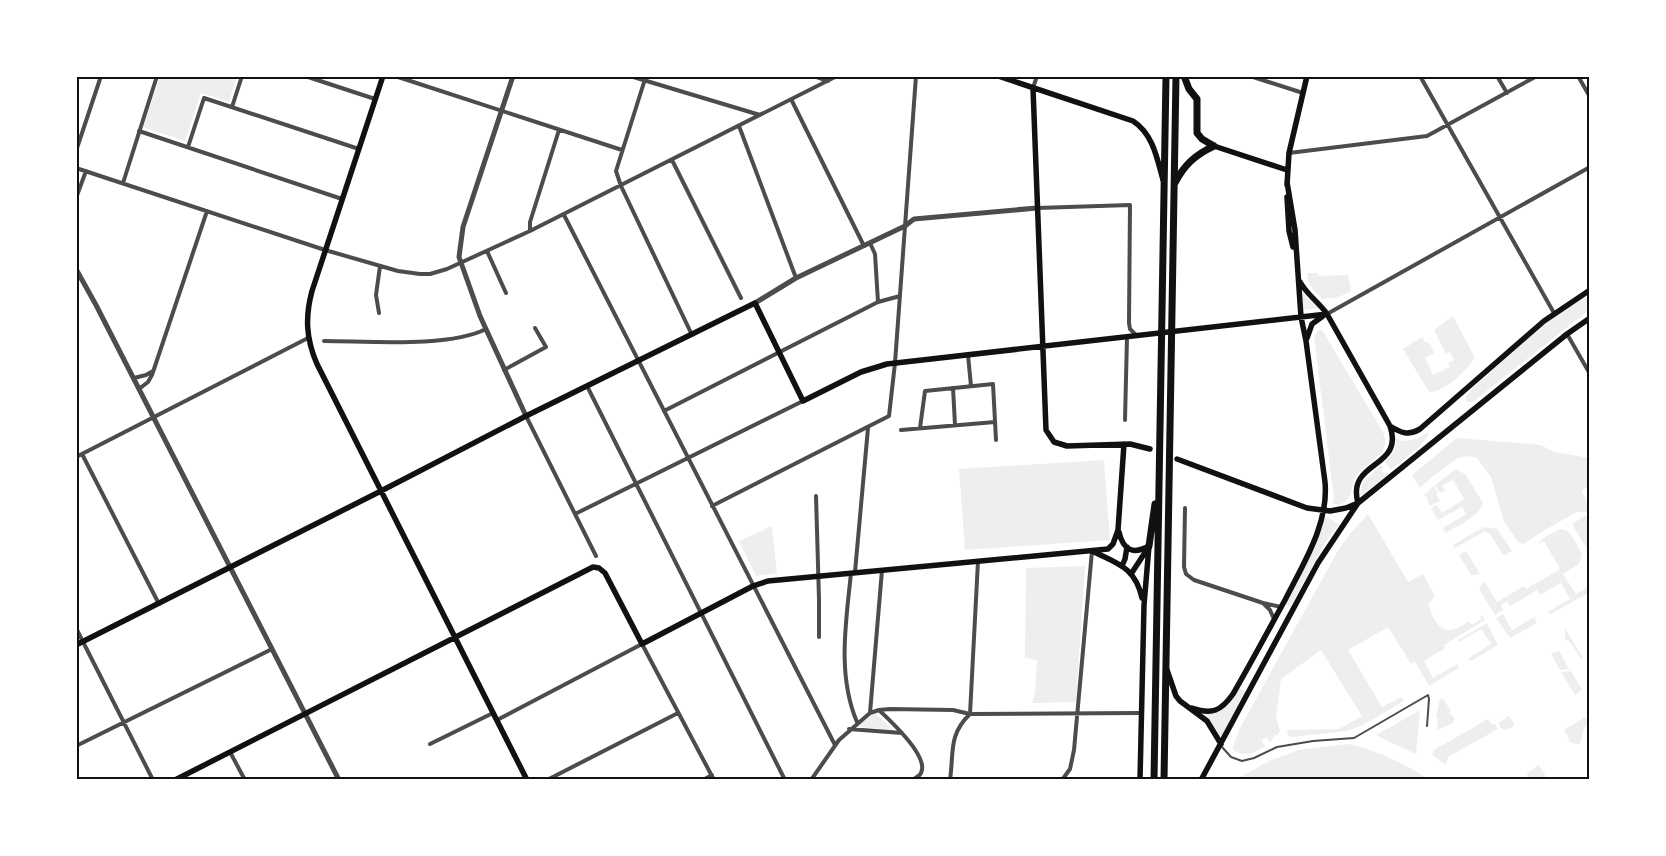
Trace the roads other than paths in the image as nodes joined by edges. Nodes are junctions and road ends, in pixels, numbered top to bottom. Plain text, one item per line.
1 (101, 76) edge
2 (156, 76) edge
3 (242, 76) edge
4 (305, 76) edge
5 (382, 76) edge
6 (395, 76) edge
7 (513, 76) edge
8 (630, 76) edge
9 (814, 76) edge
10 (837, 76) edge
11 (916, 76) edge
12 (998, 76) edge
13 (1037, 76) edge
14 (1166, 76) edge
15 (1176, 76) edge
16 (1184, 76) edge
17 (1250, 76) edge
18 (1307, 76) edge
19 (1420, 76) edge
20 (1497, 76) edge
21 (1537, 76) edge
22 (1578, 76) edge
23 (645, 78) edge
24 (828, 81) junction
25 (1033, 88) junction
26 (1303, 93) junction
27 (1507, 93) junction
28 (1590, 97) edge
29 (375, 99) junction
30 (791, 99) junction
31 (232, 107) junction
32 (501, 111) junction
33 (760, 115) junction
34 (739, 126) junction
35 (1448, 126) junction
36 (559, 130) junction
37 (139, 131) junction
38 (1214, 146) junction
39 (188, 147) junction
40 (359, 148) junction
41 (622, 150) junction
42 (76, 151) edge
43 (1289, 153) junction
44 (672, 160) junction
45 (1590, 167) edge
46 (76, 168) edge
47 (1287, 170) junction
48 (86, 171) junction
49 (123, 183) junction
50 (1164, 184) junction
51 (621, 186) junction
52 (1174, 186) junction
53 (76, 198) edge
54 (342, 199) junction
55 (1037, 208) junction
56 (207, 211) junction
57 (564, 215) junction
58 (1500, 217) junction
59 (905, 226) junction
60 (530, 231) junction
61 (870, 243) junction
62 (864, 246) junction
63 (326, 250) junction
64 (487, 251) junction
65 (460, 264) junction
66 (380, 266) junction
67 (76, 269) edge
68 (796, 278) junction
69 (1299, 280) junction
70 (1590, 290) edge
71 (506, 293) dead end
72 (900, 296) junction
73 (741, 298) dead end
74 (878, 302) junction
75 (755, 303) junction
76 (379, 312) dead end
77 (1554, 313) junction
78 (1327, 314) junction
79 (1301, 317) junction
80 (1590, 318) edge
81 (535, 328) dead end
82 (486, 329) junction
83 (1164, 330) junction
84 (1567, 334) junction
85 (692, 335) junction
86 (1137, 336) junction
87 (1127, 337) junction
88 (308, 338) junction
89 (324, 341) dead end
90 (1306, 341) junction
91 (1042, 346) junction
92 (778, 352) junction
93 (968, 355) junction
94 (638, 361) junction
95 (895, 363) junction
96 (504, 370) junction
97 (153, 371) junction
98 (1590, 374) edge
99 (134, 378) junction
100 (587, 386) junction
101 (971, 386) junction
102 (953, 388) junction
103 (139, 389) junction
104 (803, 401) junction
105 (664, 411) junction
106 (526, 416) junction
107 (154, 417) junction
108 (1125, 420) dead end
109 (995, 422) junction
110 (955, 425) junction
111 (1390, 426) junction
112 (868, 428) junction
113 (920, 428) junction
114 (902, 430) dead end
115 (996, 440) dead end
116 (1124, 444) junction
117 (1150, 449) dead end
118 (82, 454) junction
119 (76, 457) edge
120 (688, 458) junction
121 (1177, 459) dead end
122 (1159, 474) junction
123 (636, 484) junction
124 (381, 491) junction
125 (816, 496) dead end
126 (1358, 503) junction
127 (712, 506) junction
128 (1185, 508) dead end
129 (1324, 511) junction
130 (575, 514) junction
131 (1118, 530) junction
132 (1149, 546) junction
133 (1127, 548) junction
134 (1092, 551) junction
135 (596, 556) dead end
136 (978, 561) junction
137 (1122, 566) junction
138 (230, 568) junction
139 (882, 570) junction
140 (853, 573) junction
141 (1131, 574) junction
142 (819, 576) junction
143 (753, 586) junction
144 (1264, 603) junction
145 (159, 604) junction
146 (1144, 605) junction
147 (1281, 607) junction
148 (701, 613) junction
149 (1274, 620) junction
150 (1286, 623) junction
151 (76, 628) edge
152 (455, 637) junction
153 (819, 638) dead end
154 (83, 642) junction
155 (642, 644) junction
156 (76, 645) edge
157 (272, 649) junction
158 (1165, 662) junction
159 (1192, 708) junction
160 (879, 710) junction
161 (493, 713) junction
162 (678, 713) junction
163 (870, 713) junction
164 (305, 714) junction
165 (970, 714) junction
166 (1078, 714) junction
167 (1142, 714) junction
168 (497, 720) junction
169 (124, 722) junction
170 (857, 722) junction
171 (1427, 726) dead end
172 (849, 729) junction
173 (902, 732) junction
174 (430, 744) dead end
175 (1221, 744) junction
176 (834, 745) junction
177 (76, 746) edge
178 (230, 752) junction
179 (713, 777) edge
180 (153, 780) edge
181 (175, 780) edge
182 (245, 780) edge
183 (339, 780) edge
184 (527, 780) edge
185 (547, 780) edge
186 (703, 780) edge
187 (785, 780) edge
188 (811, 780) edge
189 (910, 780) edge
190 (950, 780) edge
191 (1062, 780) edge
192 (1140, 780) edge
193 (1154, 780) edge
194 (1164, 780) edge
195 (1201, 780) edge

1 - 42 street
2 - 37 street
3 - 31 street
4 - 29 street
5 - 29 main road
6 - 32 street
7 - 32 street
8 - 23 street
9 - 24 street
10 - 24 street
11 - 59 street
12 - 25 main road
13 - 25 street
14 - 50 highway
15 - 52 highway
16 - 38 highway
17 - 26 street
18 - 26 main road
19 - 35 street
20 - 27 street
21 - 27 street
22 - 28 street
23 - 33 street
23 - 41 street
24 - 30 street
25 - 50 main road
25 - 55 main road
26 - 43 main road
27 - 35 street
29 - 40 main road
30 - 33 street
30 - 62 street
31 - 39 street
31 - 40 street
32 - 36 street
32 - 65 street
33 - 34 street
34 - 44 street
34 - 68 street
35 - 43 street
35 - 58 street
36 - 41 street
36 - 60 street
37 - 39 street
37 - 49 street
38 - 47 main road
38 - 52 highway
39 - 54 street
40 - 54 main road
41 - 51 street
43 - 47 main road
44 - 51 street
44 - 73 street
45 - 58 street
46 - 48 street
47 - 69 main road
48 - 49 street
48 - 53 street
49 - 56 street
50 - 83 highway
51 - 57 street
51 - 85 street
52 - 158 highway
54 - 63 main road
55 - 59 street
55 - 86 street
55 - 91 main road
56 - 63 street
56 - 97 street
57 - 60 street
57 - 94 street
58 - 77 street
58 - 78 street
59 - 61 street
59 - 72 street
60 - 64 street
61 - 62 street
61 - 74 street
62 - 68 street
63 - 66 street
63 - 88 main road
64 - 65 street
64 - 71 street
65 - 66 street
65 - 82 street
66 - 76 street
67 - 99 street
68 - 75 street
69 - 78 main road
69 - 79 main road
70 - 77 main road
72 - 74 street
72 - 95 street
74 - 92 street
75 - 85 main road
75 - 92 main road
77 - 111 main road
78 - 79 main road
78 - 90 main road
78 - 111 main road
79 - 83 main road
79 - 90 main road
80 - 84 main road
81 - 96 street
82 - 89 street
82 - 96 street
83 - 86 main road
83 - 122 highway
84 - 98 street
84 - 126 main road
85 - 94 main road
86 - 87 main road
87 - 91 main road
87 - 108 street
88 - 107 street
88 - 124 main road
90 - 129 main road
91 - 93 main road
91 - 116 main road
92 - 104 main road
92 - 105 street
93 - 95 main road
93 - 101 street
94 - 100 main road
94 - 105 street
95 - 104 main road
95 - 112 street
96 - 106 street
97 - 99 street
97 - 103 street
99 - 103 street
100 - 106 main road
100 - 123 street
101 - 102 street
101 - 109 street
102 - 110 street
102 - 113 street
103 - 107 street
104 - 120 street
105 - 120 street
106 - 124 main road
106 - 130 street
107 - 118 street
107 - 138 street
109 - 110 street
109 - 115 street
110 - 113 street
111 - 126 main road
112 - 127 street
112 - 140 street
113 - 114 street
116 - 117 main road
116 - 131 main road
118 - 119 street
118 - 145 street
120 - 123 street
120 - 127 street
121 - 129 main road
122 - 132 highway
122 - 193 highway
123 - 130 street
123 - 148 street
124 - 138 main road
124 - 152 main road
125 - 142 street
126 - 129 main road
126 - 150 main road
127 - 143 street
128 - 144 street
129 - 147 main road
130 - 135 street
131 - 133 main road
131 - 134 main road
132 - 133 main road
132 - 141 main road
132 - 146 main road
133 - 137 main road
134 - 136 main road
134 - 137 main road
134 - 166 street
136 - 139 main road
136 - 165 street
137 - 141 main road
138 - 145 main road
138 - 157 street
139 - 140 main road
139 - 163 street
140 - 142 main road
140 - 170 street
141 - 146 main road
142 - 143 main road
142 - 153 street
143 - 148 main road
143 - 176 street
144 - 147 street
144 - 149 street
145 - 154 main road
146 - 167 main road
147 - 149 main road
147 - 150 main road
148 - 155 main road
148 - 187 street
149 - 159 main road
150 - 175 main road
151 - 154 street
152 - 155 main road
152 - 161 main road
152 - 164 main road
154 - 156 main road
154 - 169 street
155 - 162 street
155 - 168 street
157 - 164 street
157 - 169 street
158 - 159 main road
158 - 194 highway
159 - 175 main road
160 - 163 street
160 - 165 street
160 - 173 street
161 - 168 main road
161 - 174 street
162 - 179 street
162 - 185 street
163 - 170 street
164 - 178 main road
164 - 183 street
165 - 166 street
165 - 190 street
166 - 167 street
166 - 191 street
167 - 192 main road
168 - 184 main road
169 - 177 street
169 - 180 street
170 - 172 street
171 - 175 lane
172 - 173 street
172 - 176 street
173 - 189 street
175 - 195 main road
176 - 188 street
178 - 181 main road
178 - 182 street
179 - 186 street

